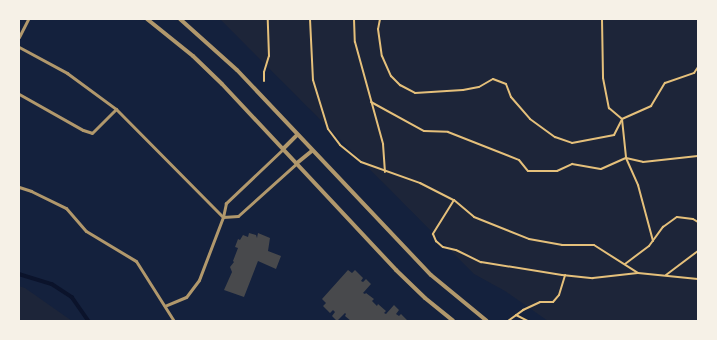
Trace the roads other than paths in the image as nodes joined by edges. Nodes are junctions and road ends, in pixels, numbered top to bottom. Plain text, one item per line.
1 (28, 19) edge
2 (147, 19) edge
3 (180, 19) edge
4 (19, 37) edge
5 (19, 46) edge
6 (19, 94) edge
7 (116, 109) junction
8 (297, 135) junction
9 (283, 149) junction
10 (312, 151) junction
11 (296, 163) junction
12 (19, 187) edge
13 (223, 217) junction
14 (165, 306) junction
15 (174, 321) edge
16 (453, 321) edge
17 (487, 321) edge

1 - 4 lane
2 - 9 street
3 - 8 street
5 - 7 lane
6 - 7 lane
7 - 13 lane
8 - 9 street
8 - 10 street
9 - 11 street
9 - 13 lane
10 - 11 street
10 - 17 street
11 - 13 lane
11 - 16 street
12 - 14 lane
13 - 14 lane
14 - 15 lane

